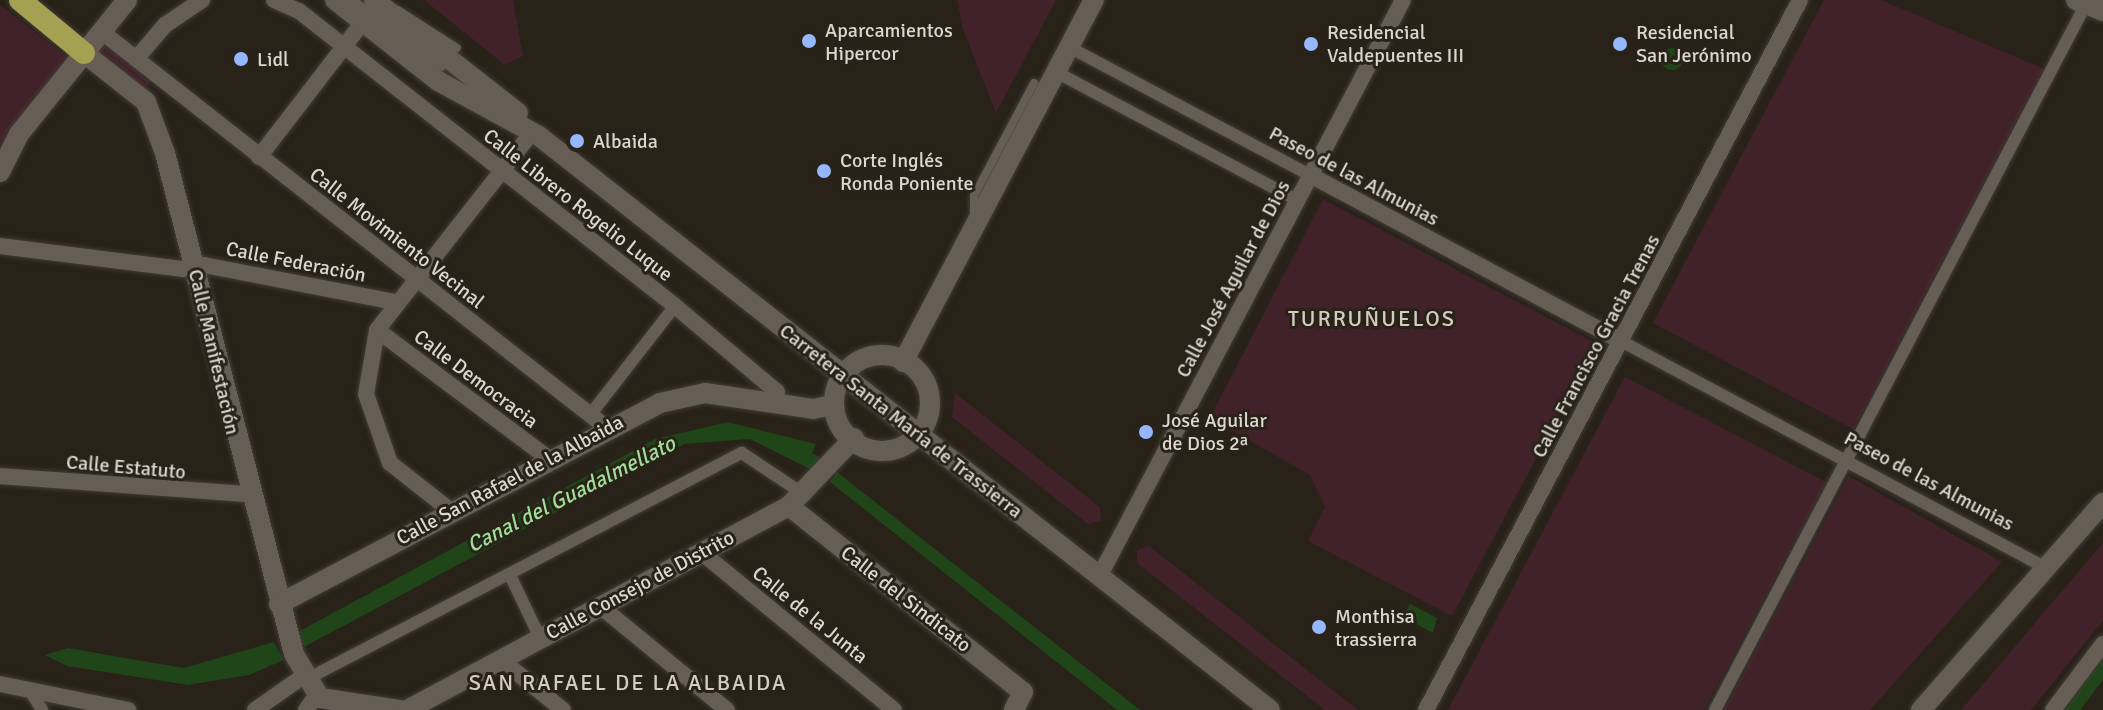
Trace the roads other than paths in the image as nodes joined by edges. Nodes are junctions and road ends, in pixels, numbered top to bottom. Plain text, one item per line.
1 (20, 0) edge
2 (127, 0) edge
3 (202, 0) edge
4 (274, 0) edge
5 (335, 0) edge
6 (353, 0) edge
7 (1094, 0) edge
8 (1403, 0) edge
9 (1800, 0) edge
10 (379, 3) edge
11 (2089, 5) edge
12 (363, 22) junction
13 (102, 32) junction
14 (1069, 47) junction
15 (344, 48) junction
16 (457, 48) dead end
17 (84, 53) junction
18 (136, 59) junction
19 (442, 67) dead end
20 (1056, 72) junction
21 (163, 81) junction
22 (1034, 83) dead end
23 (146, 102) junction
24 (533, 131) junction
25 (259, 157) junction
26 (501, 170) junction
27 (0, 172) edge
28 (1310, 175) junction
29 (1297, 200) junction
30 (974, 226) junction
31 (0, 246) edge
32 (195, 266) junction
33 (416, 276) junction
34 (395, 302) junction
35 (675, 306) junction
36 (377, 330) junction
37 (1621, 341) junction
38 (903, 362) junction
39 (841, 374) junction
40 (775, 400) junction
41 (833, 405) junction
42 (590, 415) junction
43 (607, 428) junction
44 (919, 436) junction
45 (854, 438) junction
46 (1847, 459) junction
47 (551, 460) junction
48 (0, 476) edge
49 (248, 494) junction
50 (805, 494) junction
51 (2103, 503) edge
52 (451, 511) junction
53 (701, 552) junction
54 (2046, 568) junction
55 (510, 575) junction
56 (1099, 577) junction
57 (279, 604) junction
58 (600, 606) junction
59 (540, 638) junction
60 (2103, 644) edge
61 (500, 659) junction
62 (0, 684) edge
63 (29, 689) junction
64 (309, 690) edge
65 (1019, 701) edge
66 (111, 708) edge
67 (42, 710) edge
68 (128, 710) edge
69 (255, 710) edge
70 (399, 710) edge
71 (407, 710) edge
72 (563, 710) edge
73 (727, 710) edge
74 (894, 710) edge
75 (1270, 710) edge
76 (1426, 710) edge
77 (1715, 710) edge
78 (1921, 710) edge
79 (2053, 710) edge

1 - 17 highway
2 - 13 street
3 - 18 street
4 - 15 street, Calle Librero Rogelio Luque
5 - 12 street
6 - 19 lane
7 - 14 street
8 - 28 street, Calle José Aguilar de Dios
9 - 37 street, Calle Francisco Gracia Trenas
10 - 16 lane
10 - 24 street
11 - 46 street
12 - 15 street
12 - 24 street
13 - 17 street
13 - 18 street, Calle Movimiento Vecinal
14 - 20 street
14 - 28 street, Paseo de las Almunias
15 - 25 street
15 - 26 street, Calle Librero Rogelio Luque
17 - 23 street
17 - 27 street
18 - 21 street, Calle Movimiento Vecinal
20 - 29 street
20 - 30 street
21 - 23 street
21 - 25 street, Calle Movimiento Vecinal
22 - 30 lane
23 - 32 street, Calle Manifestación
24 - 26 street
24 - 39 street, Carretera Santa María de Trassierra
25 - 33 street, Calle Movimiento Vecinal
26 - 33 street
26 - 35 street, Calle Librero Rogelio Luque
28 - 29 street, Calle José Aguilar de Dios
28 - 37 street, Paseo de las Almunias
29 - 56 street, Calle José Aguilar de Dios
30 - 38 street
31 - 32 street, Calle Federación
32 - 34 street, Calle Federación
32 - 49 street, Calle Manifestación
33 - 34 street
33 - 42 street, Calle Movimiento Vecinal
34 - 36 street
35 - 40 street, Calle Librero Rogelio Luque
35 - 42 street
36 - 47 street, Calle Democracia
36 - 52 street
37 - 46 street, Paseo de las Almunias
37 - 76 street, Calle Francisco Gracia Trenas
38 - 39 street
38 - 44 street
39 - 41 street
39 - 44 street, Carretera Santa María de Trassierra
40 - 41 street, Calle San Rafael de la Albaida
40 - 43 street, Calle San Rafael de la Albaida
41 - 45 street
42 - 43 street, Calle Movimiento Vecinal
43 - 47 street, Calle San Rafael de la Albaida
44 - 45 street
44 - 56 street, Carretera Santa María de Trassierra
45 - 50 street, Calle Consejo de Distrito
46 - 54 street, Paseo de las Almunias
46 - 77 street
47 - 52 street, Calle San Rafael de la Albaida
48 - 49 street, Calle Estatuto
49 - 57 street, Calle Manifestación
50 - 53 street, Calle Consejo de Distrito
50 - 55 street
50 - 65 street, Calle del Sindicato
51 - 54 street
52 - 57 street, Calle San Rafael de la Albaida
53 - 58 street, Calle Consejo de Distrito
53 - 74 street, Calle de la Junta
54 - 78 street
55 - 59 street
55 - 64 street
56 - 75 street, Carretera Santa María de Trassierra
57 - 64 street
58 - 59 street, Calle Consejo de Distrito
58 - 73 street
59 - 61 street, Calle Consejo de Distrito
60 - 79 street
61 - 71 street, Calle Consejo de Distrito
61 - 72 street
62 - 63 street
63 - 66 street
63 - 67 street
64 - 69 street
64 - 70 street
66 - 68 street

